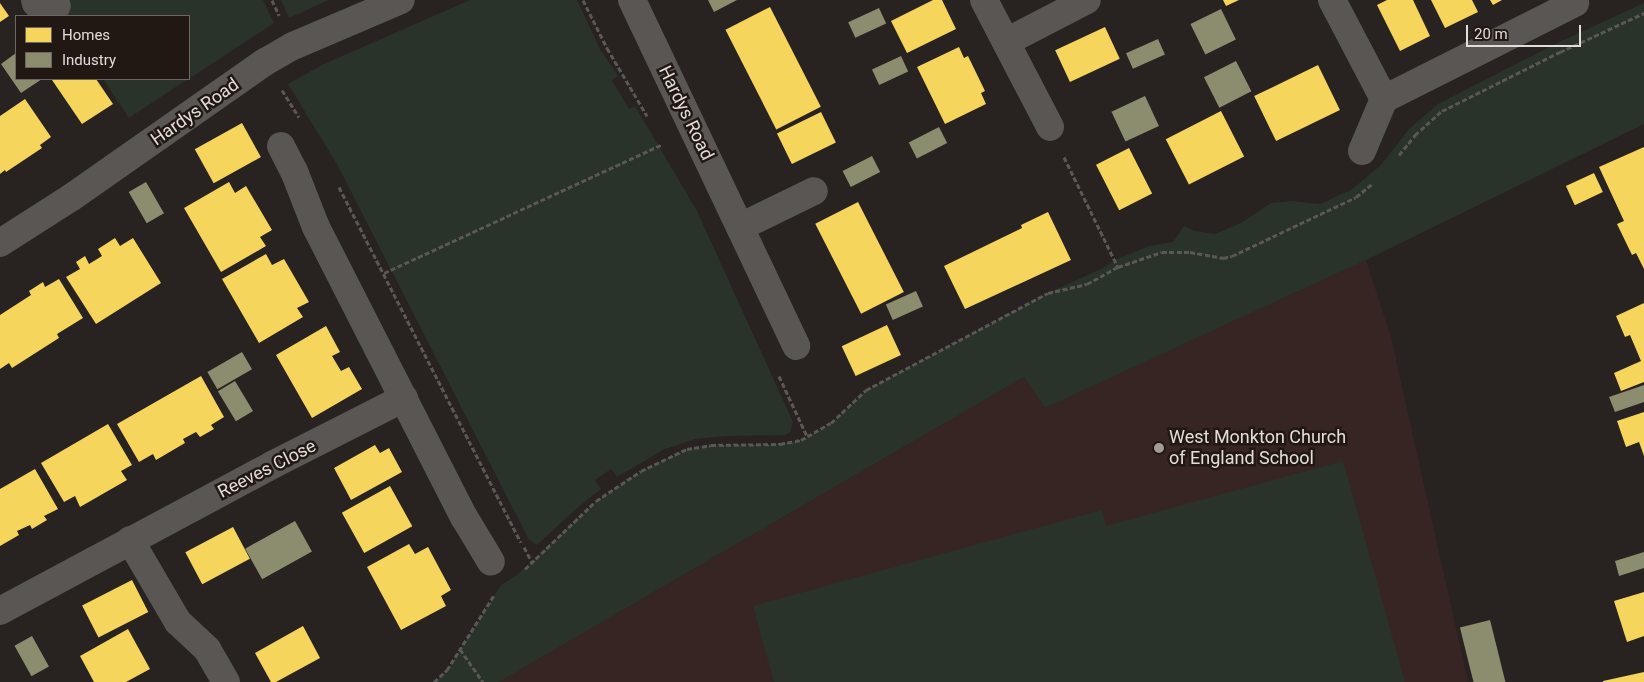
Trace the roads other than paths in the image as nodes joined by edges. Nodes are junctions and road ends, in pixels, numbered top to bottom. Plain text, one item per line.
1 (401, 0) edge
2 (632, 0) edge
3 (984, 0) edge
4 (1087, 0) edge
5 (1332, 0) edge
6 (1575, 3) dead end
7 (1006, 42) junction
8 (1384, 99) junction
9 (1050, 127) road end
10 (280, 146) dead end
11 (1362, 151) dead end
12 (814, 191) dead end
13 (740, 226) junction
14 (0, 243) edge
15 (796, 346) dead end
16 (404, 398) junction
17 (130, 540) junction
18 (491, 562) dead end
19 (0, 611) edge
20 (226, 682) edge

1 - 14 street, Hardys Road
2 - 13 street, Hardys Road
3 - 7 street
4 - 7 street
5 - 8 street
6 - 8 street
7 - 9 street
8 - 11 street
10 - 16 street
12 - 13 street
13 - 15 street, Hardys Road
16 - 17 street, Reeves Close
16 - 18 street
17 - 19 street, Reeves Close
17 - 20 street

